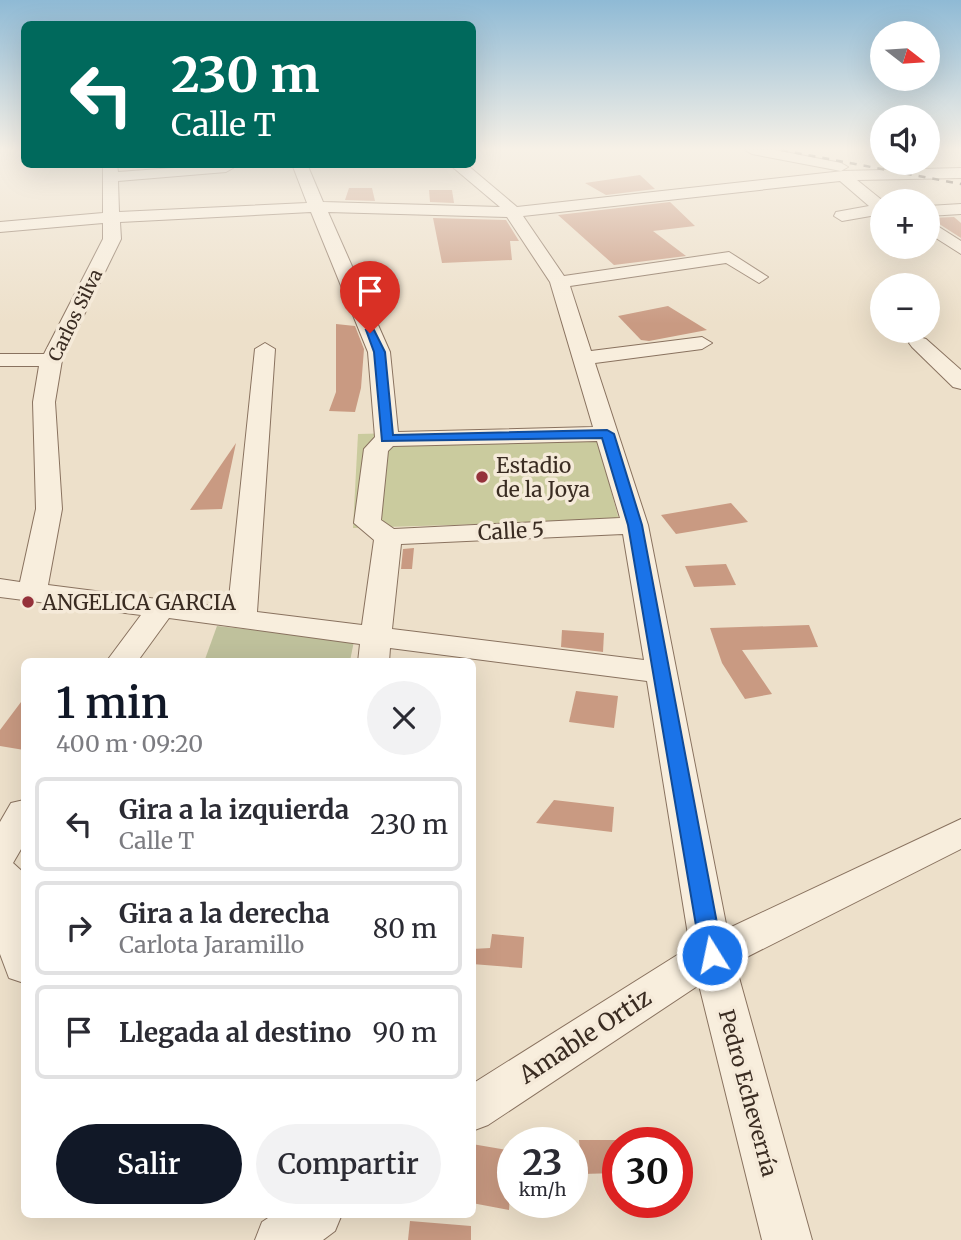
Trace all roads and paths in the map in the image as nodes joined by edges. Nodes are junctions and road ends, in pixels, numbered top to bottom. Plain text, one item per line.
1 (111, 208) edge
2 (233, 208) edge
3 (318, 208) edge
4 (346, 208) edge
5 (505, 208) edge
6 (510, 208) junction
7 (881, 208) edge
8 (961, 209) edge
9 (940, 210) edge
10 (111, 215) junction
11 (842, 216) dead end
12 (0, 220) edge
13 (0, 227) edge
14 (940, 234) edge
15 (961, 249) edge
16 (759, 277) dead end
17 (559, 282) junction
18 (702, 343) dead end
19 (919, 343) dead end
20 (265, 349) dead end
21 (583, 358) junction
22 (0, 360) edge
23 (51, 360) junction
24 (961, 382) edge
25 (607, 434) junction
26 (387, 439) junction
27 (635, 525) junction
28 (388, 537) junction
29 (0, 588) edge
30 (32, 592) junction
31 (162, 607) junction
32 (242, 617) junction
33 (375, 650) edge
34 (124, 658) edge
35 (661, 672) junction
36 (21, 818) edge
37 (961, 833) edge
38 (0, 853) edge
39 (0, 874) edge
40 (712, 955) junction
41 (21, 957) edge
42 (476, 1107) edge
43 (786, 1240) edge

1 - 10 street, Carlos Silva
2 - 10 street
3 - 26 street
4 - 6 street
5 - 6 street
6 - 17 street, Pedro Echeverría
7 - 11 street
8 - 9 street
10 - 12 street
10 - 13 street
10 - 23 street, Carlos Silva
14 - 15 street
16 - 17 street
17 - 21 street, Pedro Echeverría
18 - 21 street
19 - 24 street
20 - 32 street
21 - 25 street, Pedro Echeverría
22 - 23 street
23 - 30 street, Carlos Silva
25 - 26 street
25 - 27 street, Pedro Echeverría
26 - 28 street
27 - 28 street, Calle 5
27 - 35 street, Pedro Echeverría
28 - 33 street
29 - 30 street
30 - 31 street
31 - 32 street
31 - 34 street
32 - 33 street
33 - 35 street
35 - 40 street, Pedro Echeverría
36 - 38 street
37 - 40 street, Amable Ortiz
39 - 41 street
40 - 42 street, Amable Ortiz
40 - 43 street, Pedro Echeverría

